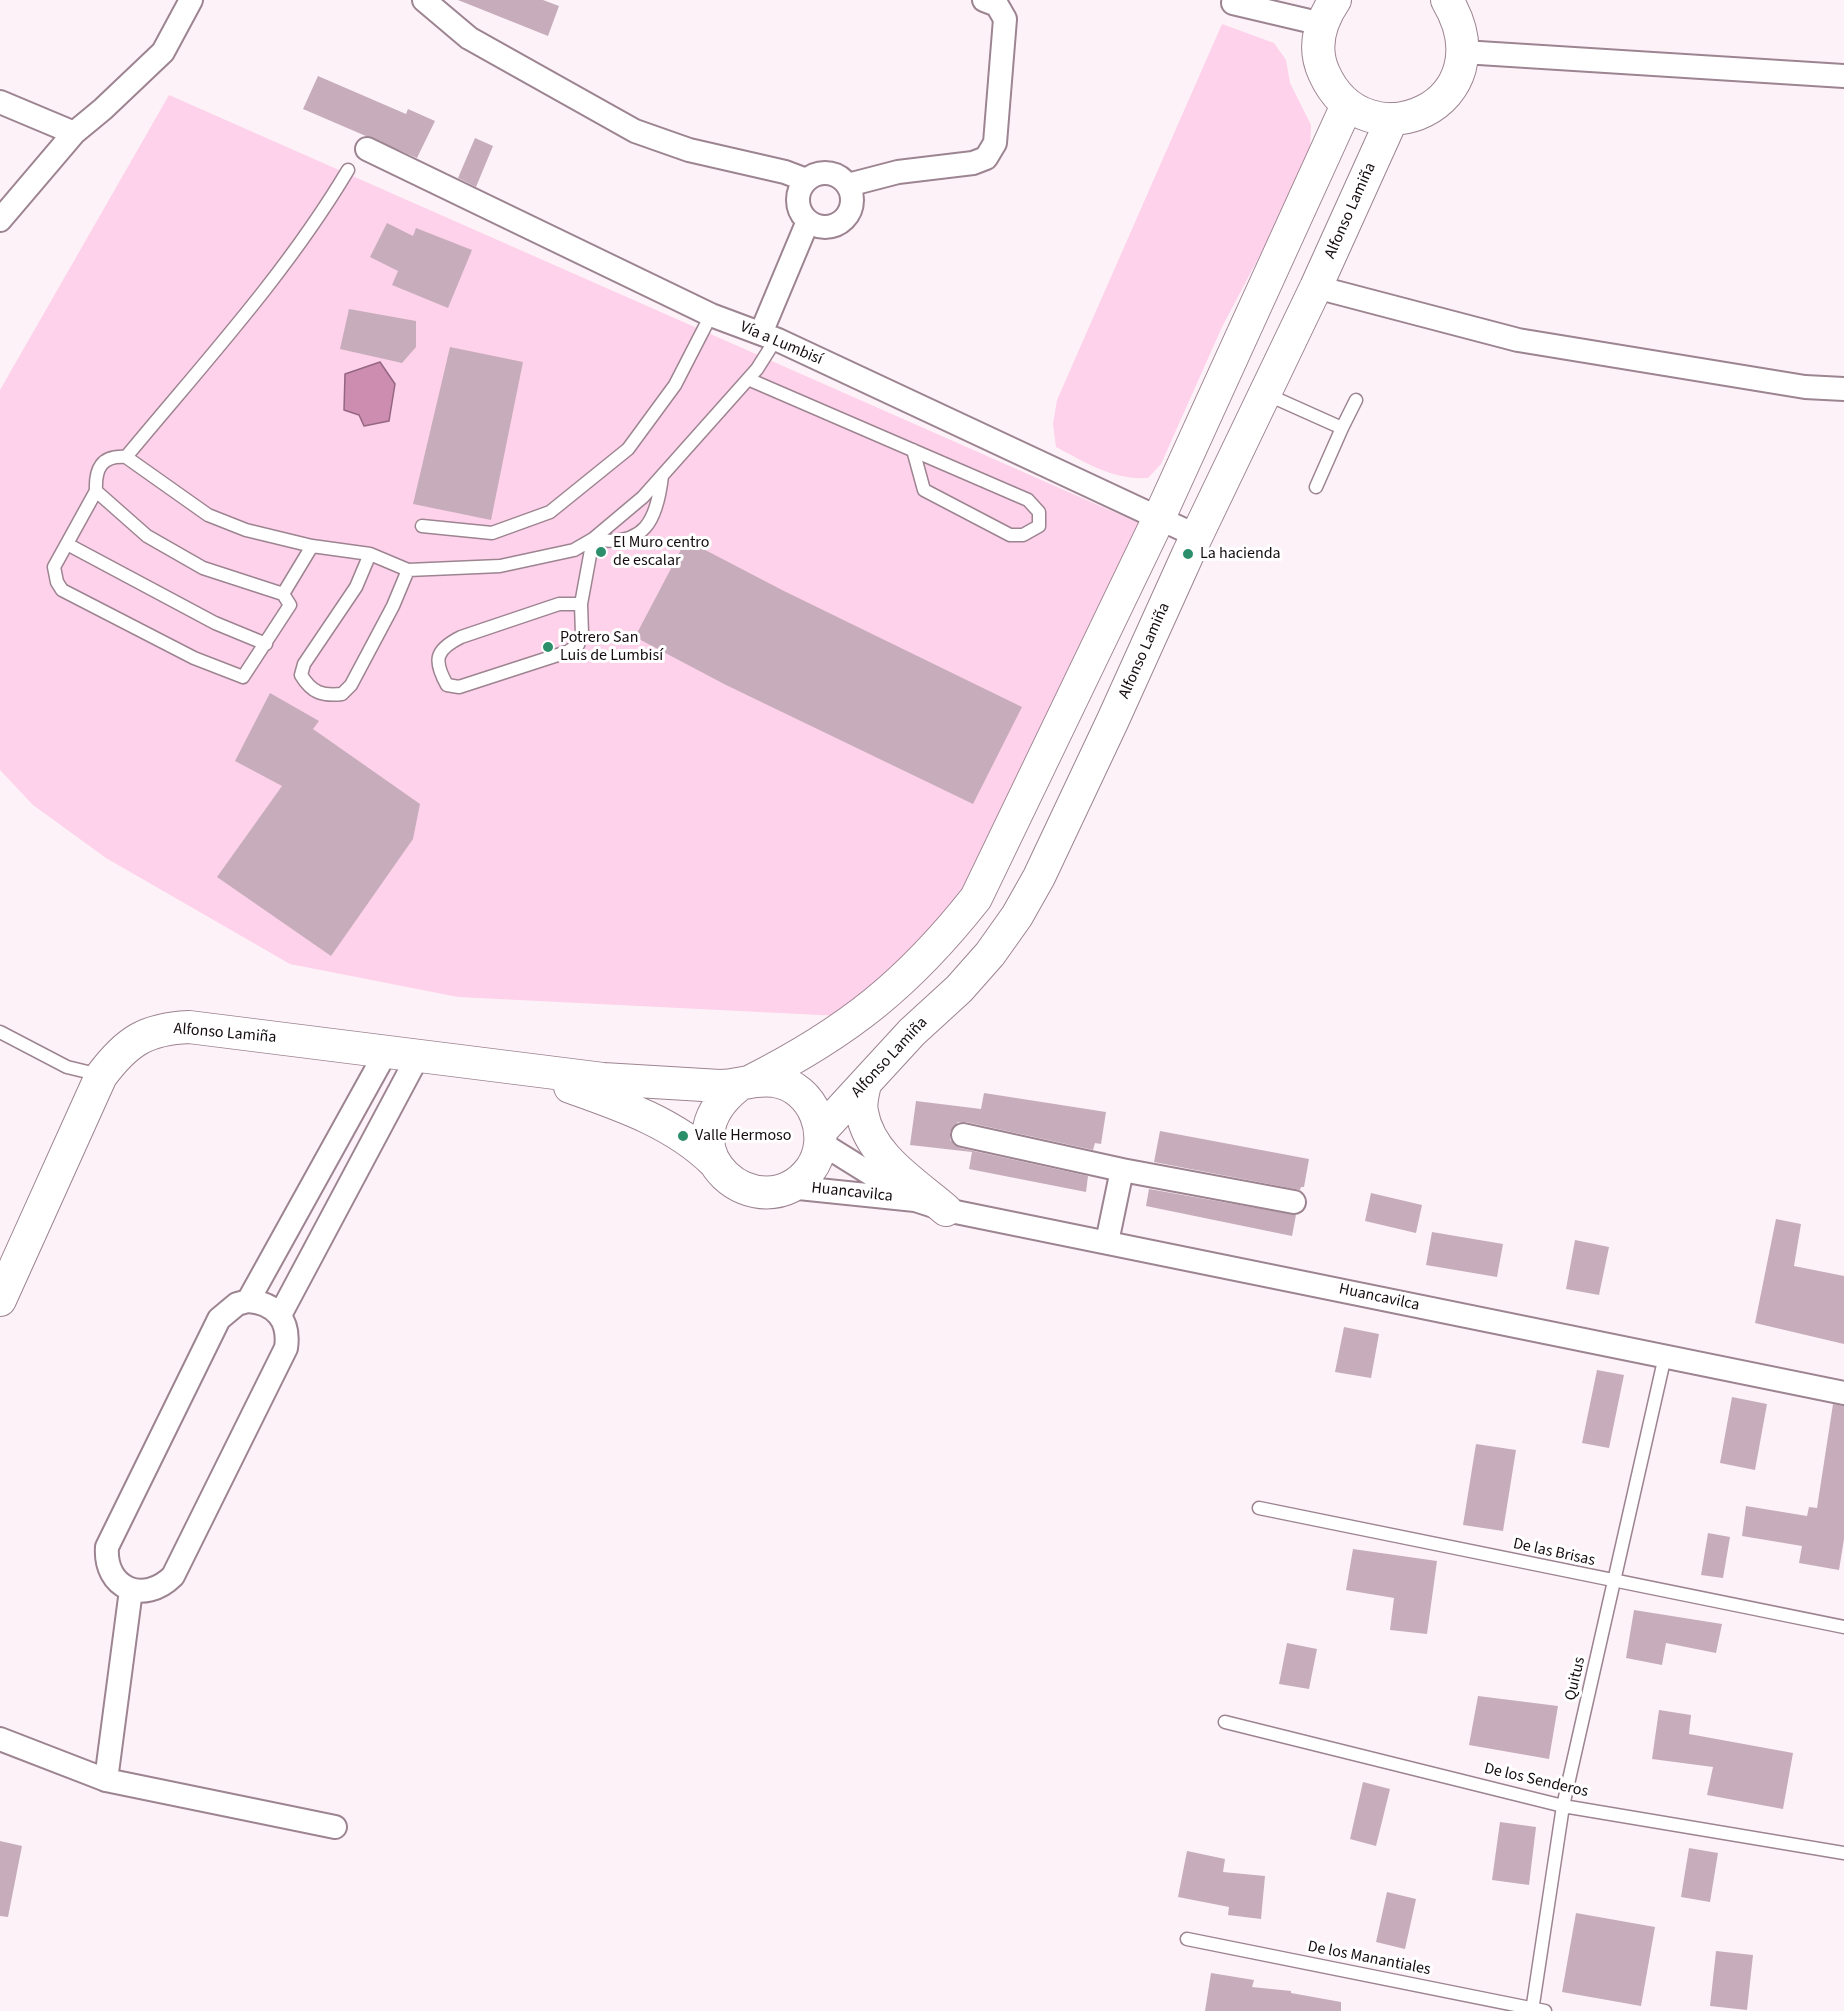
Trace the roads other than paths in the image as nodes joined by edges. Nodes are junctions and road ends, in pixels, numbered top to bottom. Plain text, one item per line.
1 (191, 0) edge
2 (424, 0) edge
3 (984, 0) edge
4 (1448, 0) edge
5 (1233, 3) dead end
6 (1329, 12) edge
7 (1463, 52) junction
8 (1844, 76) edge
9 (0, 102) edge
10 (1347, 105) junction
11 (1392, 119) junction
12 (74, 133) junction
13 (368, 149) dead end
14 (348, 170) dead end
15 (806, 180) junction
16 (848, 185) junction
17 (0, 220) edge
18 (808, 221) junction
19 (1316, 287) junction
20 (711, 315) junction
21 (768, 336) junction
22 (748, 379) junction
23 (1844, 389) edge
24 (1265, 393) junction
25 (1356, 400) dead end
26 (1342, 428) junction
27 (914, 450) junction
28 (126, 457) junction
29 (662, 476) junction
30 (1316, 487) dead end
31 (96, 491) junction
32 (1158, 520) junction
33 (422, 526) dead end
34 (1197, 536) junction
35 (594, 539) junction
36 (67, 544) junction
37 (312, 546) junction
38 (369, 554) junction
39 (408, 570) junction
40 (283, 594) junction
41 (581, 604) junction
42 (266, 644) junction
43 (0, 1032) edge
44 (386, 1052) junction
45 (418, 1056) junction
46 (467, 1062) junction
47 (101, 1076) junction
48 (745, 1083) junction
49 (865, 1084) junction
50 (963, 1135) dead end
51 (821, 1137) junction
52 (713, 1161) junction
53 (1122, 1170) junction
54 (789, 1187) junction
55 (915, 1200) junction
56 (1294, 1202) dead end
57 (946, 1210) junction
58 (1107, 1242) junction
59 (0, 1300) edge
60 (248, 1301) junction
61 (280, 1315) junction
62 (1665, 1356) junction
63 (1844, 1393) edge
64 (1259, 1508) dead end
65 (1615, 1582) junction
66 (131, 1590) junction
67 (1844, 1627) edge
68 (1225, 1722) dead end
69 (0, 1739) edge
70 (106, 1780) junction
71 (1563, 1806) junction
72 (335, 1827) dead end
73 (1844, 1853) edge
74 (1187, 1939) dead end
75 (1537, 2010) edge

1 - 12 street
2 - 15 street
3 - 16 street
4 - 7 street
5 - 6 street
6 - 10 street
7 - 8 street
7 - 11 street
9 - 12 street
10 - 11 street
10 - 32 street
11 - 19 street, Alfonso Lamiña
12 - 17 street
13 - 20 street, Vía a Lumbisí
14 - 28 lane
15 - 16 street
15 - 18 street
16 - 18 street
18 - 21 street
19 - 23 street
19 - 24 street, Alfonso Lamiña
20 - 21 street, Vía a Lumbisí
20 - 33 lane
21 - 22 lane
21 - 32 street, Vía a Lumbisí
22 - 27 lane
22 - 29 lane
24 - 26 lane
24 - 34 street, Alfonso Lamiña
25 - 26 lane
26 - 30 lane
27 - 27 lane
28 - 31 lane
28 - 37 lane
29 - 35 lane
29 - 35 lane
31 - 36 lane
31 - 40 lane
32 - 34 street, Vía a Lumbisí
32 - 48 street
34 - 49 street, Alfonso Lamiña
35 - 39 lane
35 - 41 lane
36 - 42 lane
36 - 42 lane
37 - 38 lane
37 - 40 lane
38 - 39 lane
38 - 39 lane
40 - 42 lane
41 - 41 lane
43 - 47 lane
44 - 45 street, Alfonso Lamiña
44 - 47 street, Alfonso Lamiña
44 - 60 street
45 - 46 street, Alfonso Lamiña
45 - 61 street
46 - 48 street, Alfonso Lamiña
46 - 52 street, Alfonso Lamiña
47 - 59 street, Alfonso Lamiña
48 - 51 street
48 - 52 street
49 - 51 street, Alfonso Lamiña
49 - 57 street
50 - 53 street
51 - 54 street
51 - 55 street, Huancavilca
52 - 54 street
53 - 56 street
53 - 58 street
54 - 55 street, Huancavilca
55 - 57 street, Huancavilca
57 - 58 street, Huancavilca
58 - 62 street, Huancavilca
60 - 61 street
60 - 66 street
61 - 66 street
62 - 63 street, Huancavilca
62 - 65 lane, Quitus
64 - 65 lane, De las Brisas
65 - 67 lane, De las Brisas
65 - 71 lane, Quitus
66 - 70 street
68 - 71 lane, De los Senderos
69 - 70 street
70 - 72 street
71 - 73 lane, De los Senderos
71 - 75 lane, Quitus
74 - 75 lane, De los Manantiales

